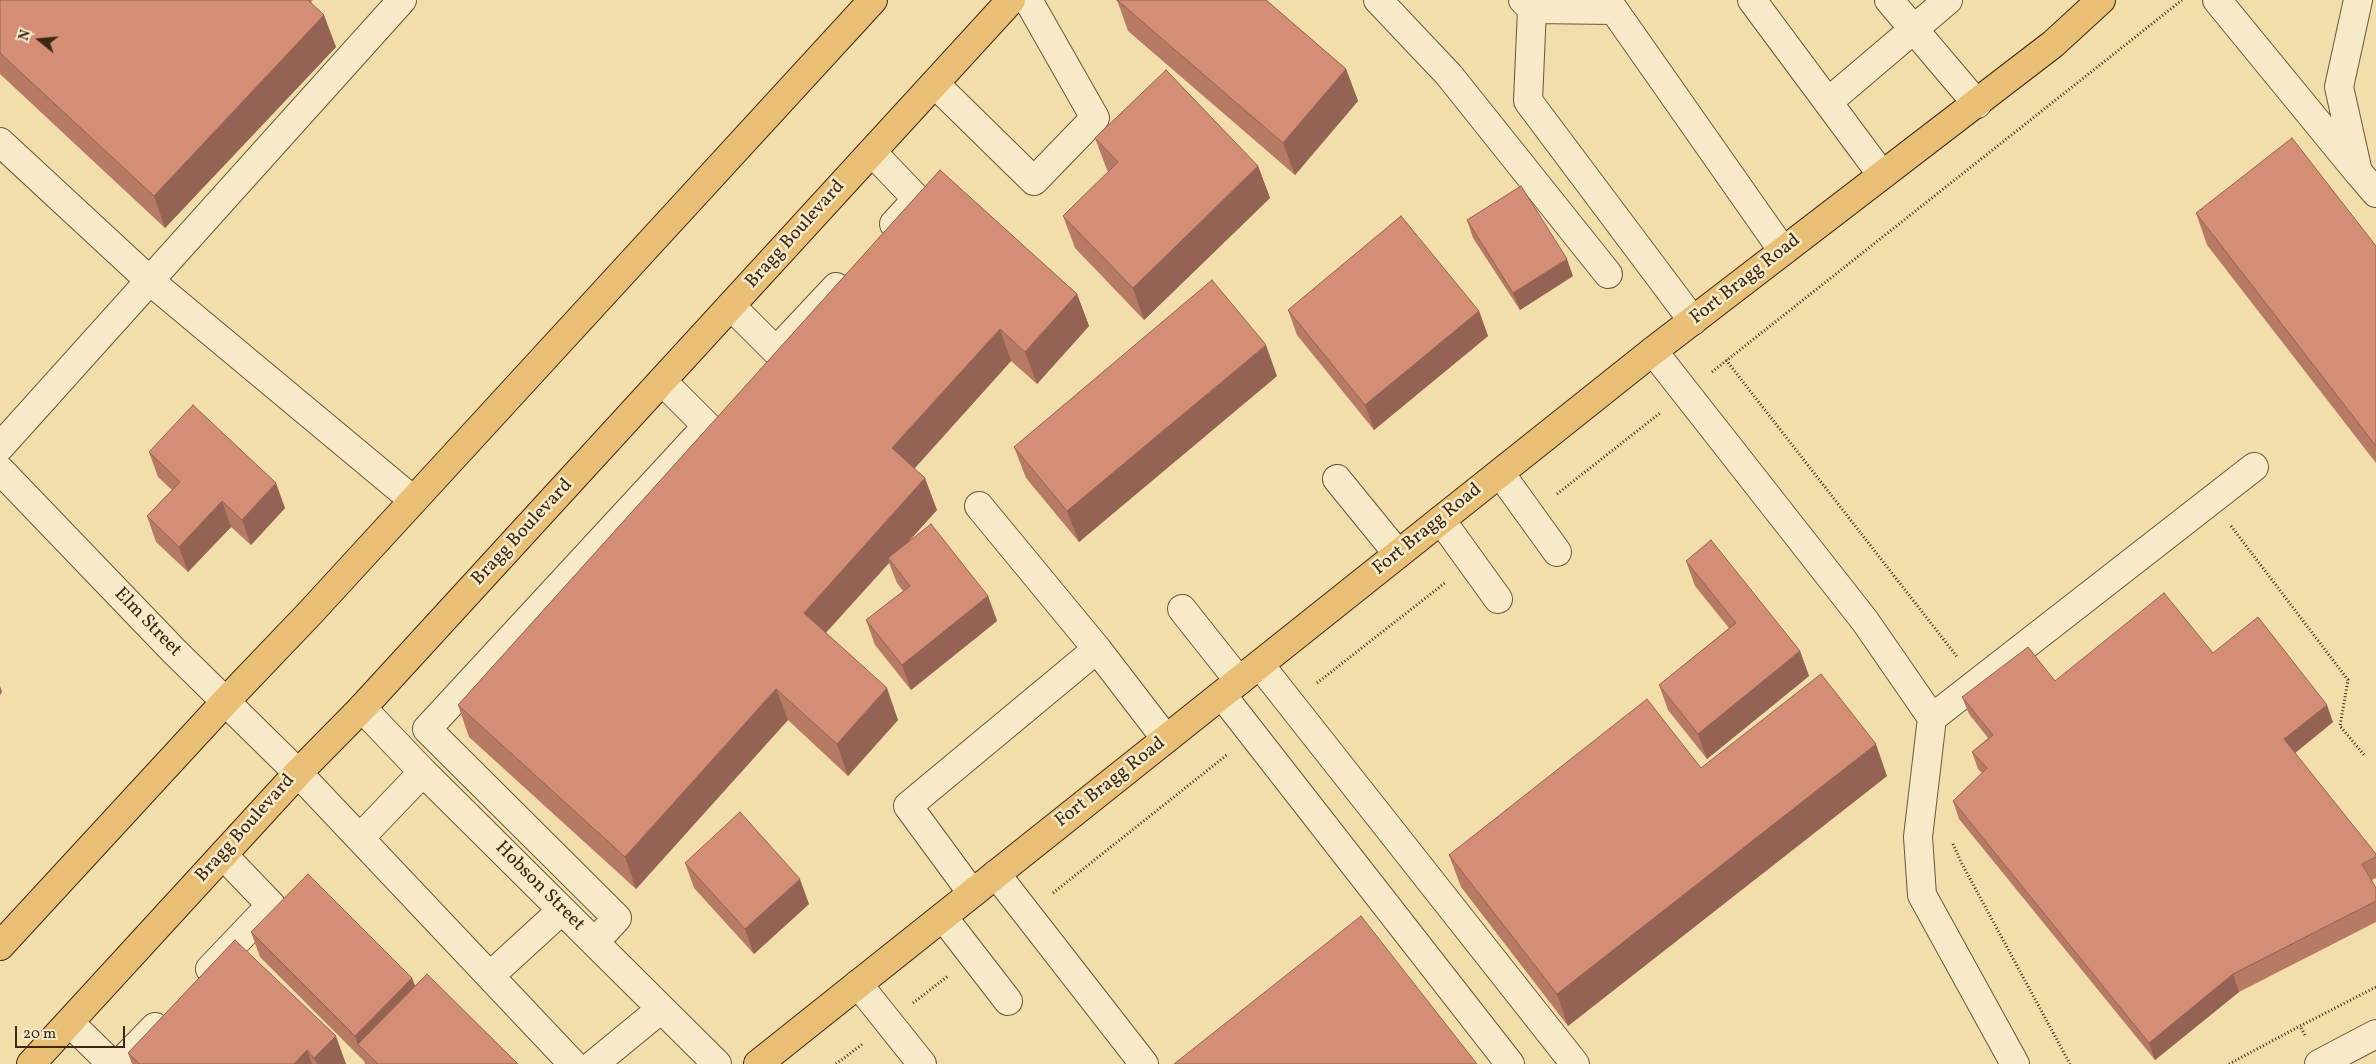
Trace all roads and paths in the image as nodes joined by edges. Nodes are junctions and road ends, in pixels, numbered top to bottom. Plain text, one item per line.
1 (402, 0) edge
2 (873, 0) edge
3 (1011, 0) edge
4 (1028, 0) edge
5 (1378, 0) edge
6 (1752, 0) edge
7 (1889, 0) edge
8 (1948, 0) edge
9 (2217, 0) edge
10 (2358, 0) edge
11 (2090, 4) edge
12 (1528, 5) edge
13 (1914, 30) junction
14 (934, 84) junction
15 (1828, 102) junction
16 (1976, 104) junction
17 (1544, 122) junction
18 (0, 142) edge
19 (872, 152) junction
20 (1512, 153) junction
21 (2358, 172) junction
22 (1882, 175) junction
23 (2376, 192) edge
24 (877, 243) edge
25 (1784, 251) junction
26 (850, 272) edge
27 (1608, 274) dead end
28 (150, 281) junction
29 (731, 306) junction
30 (1693, 321) junction
31 (1653, 351) junction
32 (1726, 360) dead end
33 (662, 381) junction
34 (0, 447) edge
35 (2254, 467) dead end
36 (0, 470) edge
37 (1500, 473) junction
38 (1337, 478) dead end
39 (413, 500) junction
40 (979, 506) dead end
41 (1441, 520) junction
42 (2229, 524) dead end
43 (1556, 552) dead end
44 (1398, 554) junction
45 (1498, 599) dead end
46 (1182, 609) dead end
47 (1097, 649) junction
48 (1260, 665) junction
49 (1977, 682) junction
50 (1230, 688) junction
51 (225, 702) junction
52 (362, 708) junction
53 (1932, 718) junction
54 (1166, 739) junction
55 (2365, 756) dead end
56 (298, 772) junction
57 (423, 772) junction
58 (1950, 836) dead end
59 (360, 838) junction
60 (223, 855) junction
61 (996, 874) junction
62 (972, 893) junction
63 (562, 910) junction
64 (943, 917) junction
65 (595, 942) junction
66 (0, 946) edge
67 (491, 975) junction
68 (195, 984) edge
69 (858, 984) junction
70 (1008, 1001) dead end
71 (175, 1006) edge
72 (661, 1009) junction
73 (70, 1023) junction
74 (2300, 1026) dead end
75 (2375, 1038) edge
76 (31, 1064) edge
77 (112, 1064) edge
78 (120, 1064) edge
79 (573, 1064) edge
80 (594, 1064) edge
81 (717, 1064) edge
82 (758, 1064) edge
83 (922, 1064) edge
84 (1144, 1064) edge
85 (1510, 1064) edge
86 (1575, 1064) edge
87 (2015, 1064) edge
88 (2070, 1064) edge
89 (2228, 1064) edge
90 (2319, 1064) edge

1 - 28 street
2 - 39 main road
3 - 14 main road, Bragg Boulevard
4 - 14 street
5 - 20 street
6 - 15 street
7 - 13 street
8 - 13 street
9 - 21 street
10 - 21 street
11 - 16 main road, Fort Bragg Road
12 - 17 street
12 - 25 street
13 - 15 street
13 - 16 street
14 - 19 main road, Bragg Boulevard
15 - 22 street
16 - 22 main road, Fort Bragg Road
17 - 20 street
17 - 30 street
18 - 28 street
19 - 24 street
19 - 29 main road, Bragg Boulevard
20 - 27 street
21 - 23 street
22 - 25 main road, Fort Bragg Road
25 - 30 main road, Fort Bragg Road
26 - 29 street
28 - 34 street
28 - 39 street
29 - 33 main road, Bragg Boulevard
30 - 31 main road, Fort Bragg Road
31 - 37 main road, Fort Bragg Road
31 - 53 street
32 - 49 path
33 - 52 main road, Bragg Boulevard
33 - 65 street
35 - 49 street
36 - 51 street, Elm Street
37 - 41 main road, Fort Bragg Road
37 - 43 street
38 - 44 street
39 - 51 main road
40 - 47 street
41 - 44 main road, Fort Bragg Road
41 - 45 street
42 - 55 path
44 - 48 main road, Fort Bragg Road
46 - 50 street
47 - 54 street
47 - 62 street
48 - 50 main road, Fort Bragg Road
48 - 86 street
49 - 53 street
50 - 54 main road, Fort Bragg Road
50 - 85 street
51 - 56 street, Elm Street
51 - 66 main road
52 - 56 main road, Bragg Boulevard
52 - 57 street, Hobson Street
53 - 87 street
54 - 61 main road, Fort Bragg Road
56 - 59 street, Elm Street
56 - 60 main road, Bragg Boulevard
57 - 59 street
57 - 63 street, Hobson Street
58 - 88 path
59 - 67 street, Elm Street
60 - 68 street
60 - 73 main road, Bragg Boulevard
61 - 62 main road, Fort Bragg Road
61 - 84 street
62 - 64 main road, Fort Bragg Road
63 - 65 street, Hobson Street
63 - 67 street
64 - 69 main road, Fort Bragg Road
64 - 70 street
65 - 72 street, Hobson Street
67 - 79 street, Elm Street
69 - 82 main road, Fort Bragg Road
69 - 83 street
71 - 78 street
72 - 80 street
72 - 81 street, Hobson Street
73 - 76 main road, Bragg Boulevard
73 - 77 street
74 - 89 path
75 - 90 street

